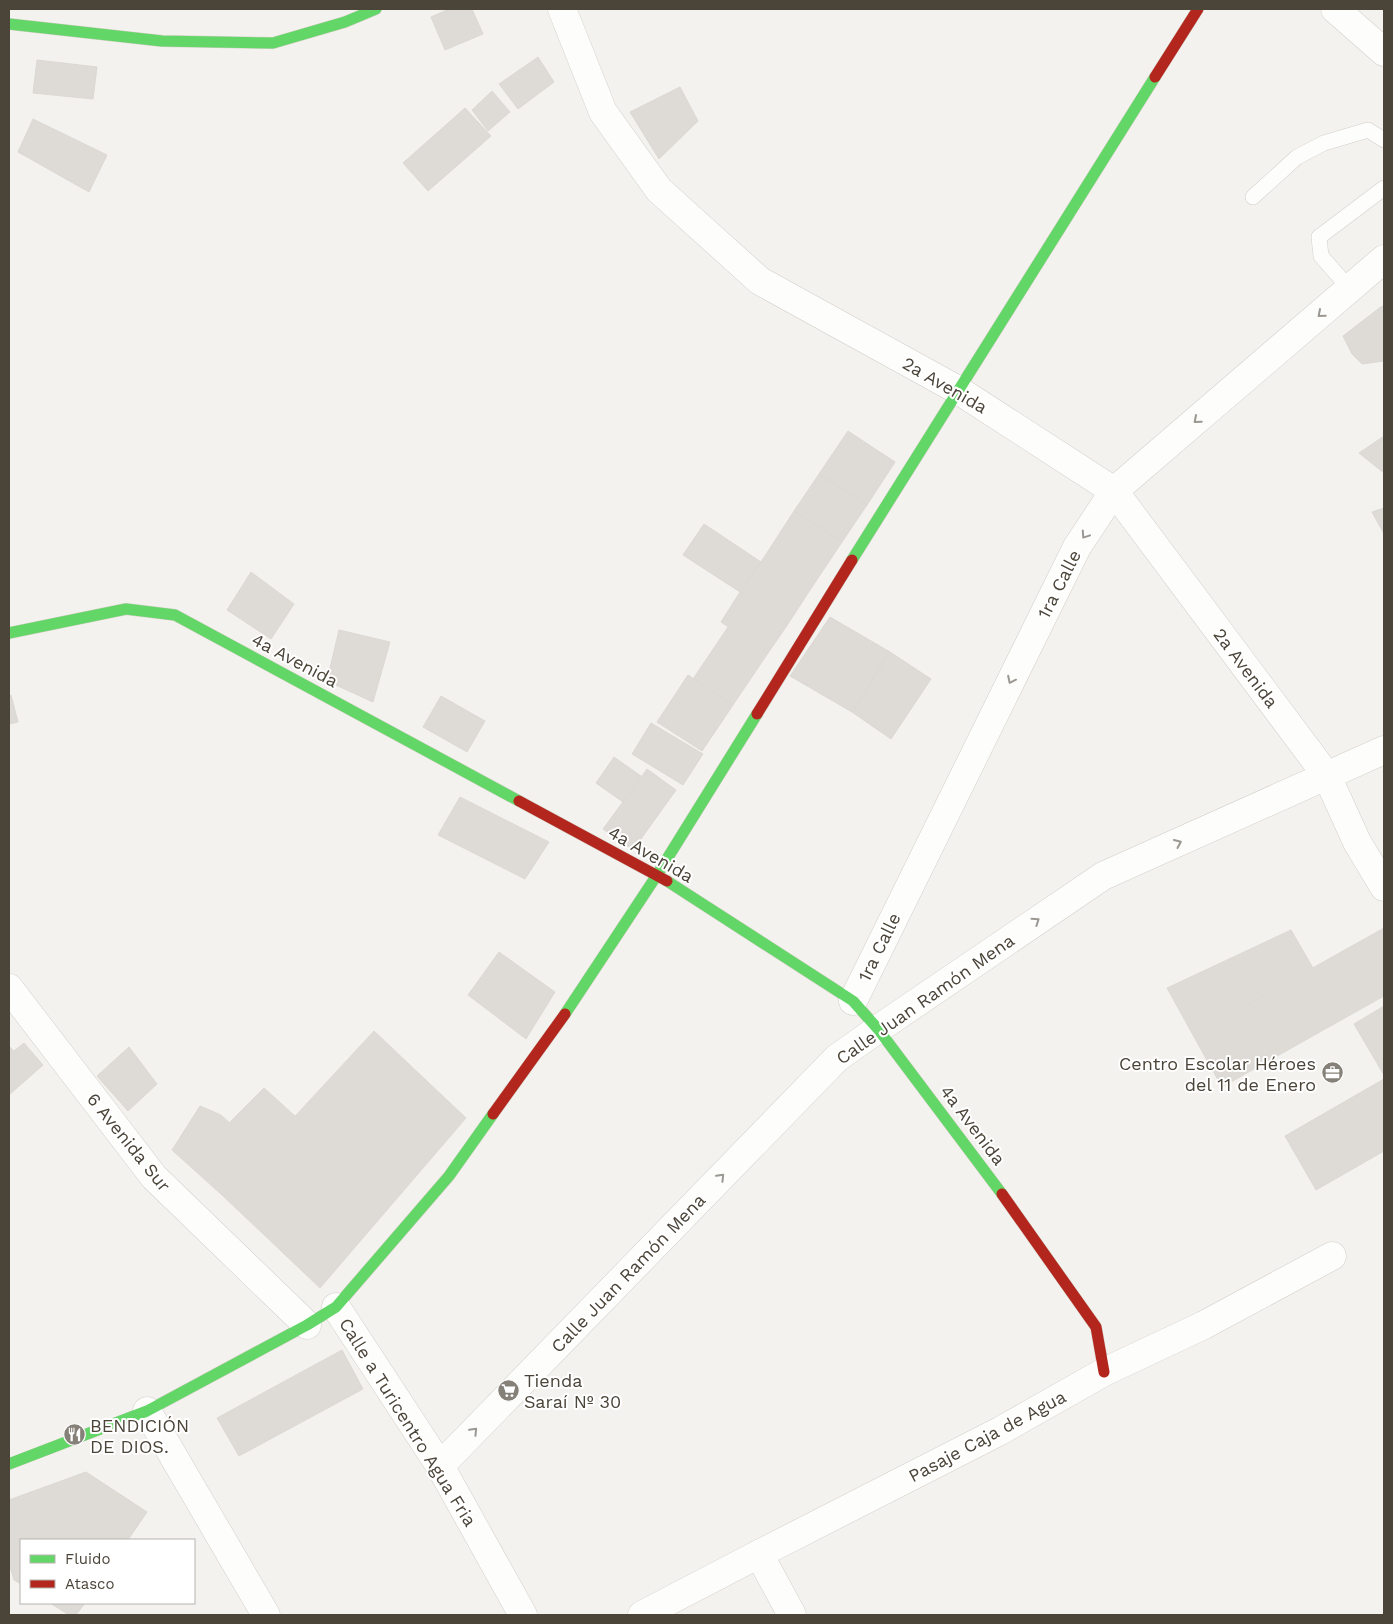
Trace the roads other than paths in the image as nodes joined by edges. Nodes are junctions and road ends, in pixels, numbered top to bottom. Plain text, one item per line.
1 (376, 9) edge
2 (562, 9) edge
3 (1198, 9) edge
4 (1335, 9) edge
5 (9, 25) edge
6 (1384, 52) edge
7 (1384, 140) edge
8 (1384, 188) edge
9 (1253, 197) dead end
10 (1384, 259) edge
11 (1350, 289) junction
12 (958, 390) junction
13 (1114, 491) junction
14 (9, 633) edge
15 (1384, 750) edge
16 (1327, 776) junction
17 (656, 876) junction
18 (1384, 887) edge
19 (9, 988) edge
20 (853, 1001) junction
21 (878, 1029) junction
22 (1332, 1256) dead end
23 (336, 1308) junction
24 (307, 1325) junction
25 (1104, 1372) junction
26 (147, 1411) junction
27 (9, 1464) edge
28 (440, 1466) junction
29 (759, 1554) junction
30 (266, 1615) edge
31 (523, 1615) edge
32 (642, 1615) edge
33 (792, 1615) edge

1 - 5 main road
2 - 12 street, 2a Avenida
3 - 12 main road
4 - 6 street
7 - 9 lane
8 - 11 lane
10 - 11 street, 1ra Calle
11 -> 13 street, 1ra Calle
12 - 13 street, 2a Avenida
12 - 17 main road
13 - 16 street, 2a Avenida
13 -> 20 street, 1ra Calle
14 - 17 main road, 4a Avenida
15 - 16 street, Calle Juan Ramón Mena
16 - 18 street, 2a Avenida
21 -> 16 street, Calle Juan Ramón Mena
17 - 20 main road, 4a Avenida
17 - 23 main road
19 - 24 street, 6 Avenida Sur
20 - 21 main road, 4a Avenida
21 - 25 main road, 4a Avenida
28 -> 21 street, Calle Juan Ramón Mena
22 - 25 street, Pasaje Caja de Agua
23 - 24 main road
23 - 28 street, Calle a Turicentro Agua Fria
24 - 26 main road
25 - 29 street, Pasaje Caja de Agua
26 - 27 main road
26 - 30 street
28 - 31 street, Calle a Turicentro Agua Fria
29 - 32 street, Pasaje Caja de Agua
29 - 33 street

